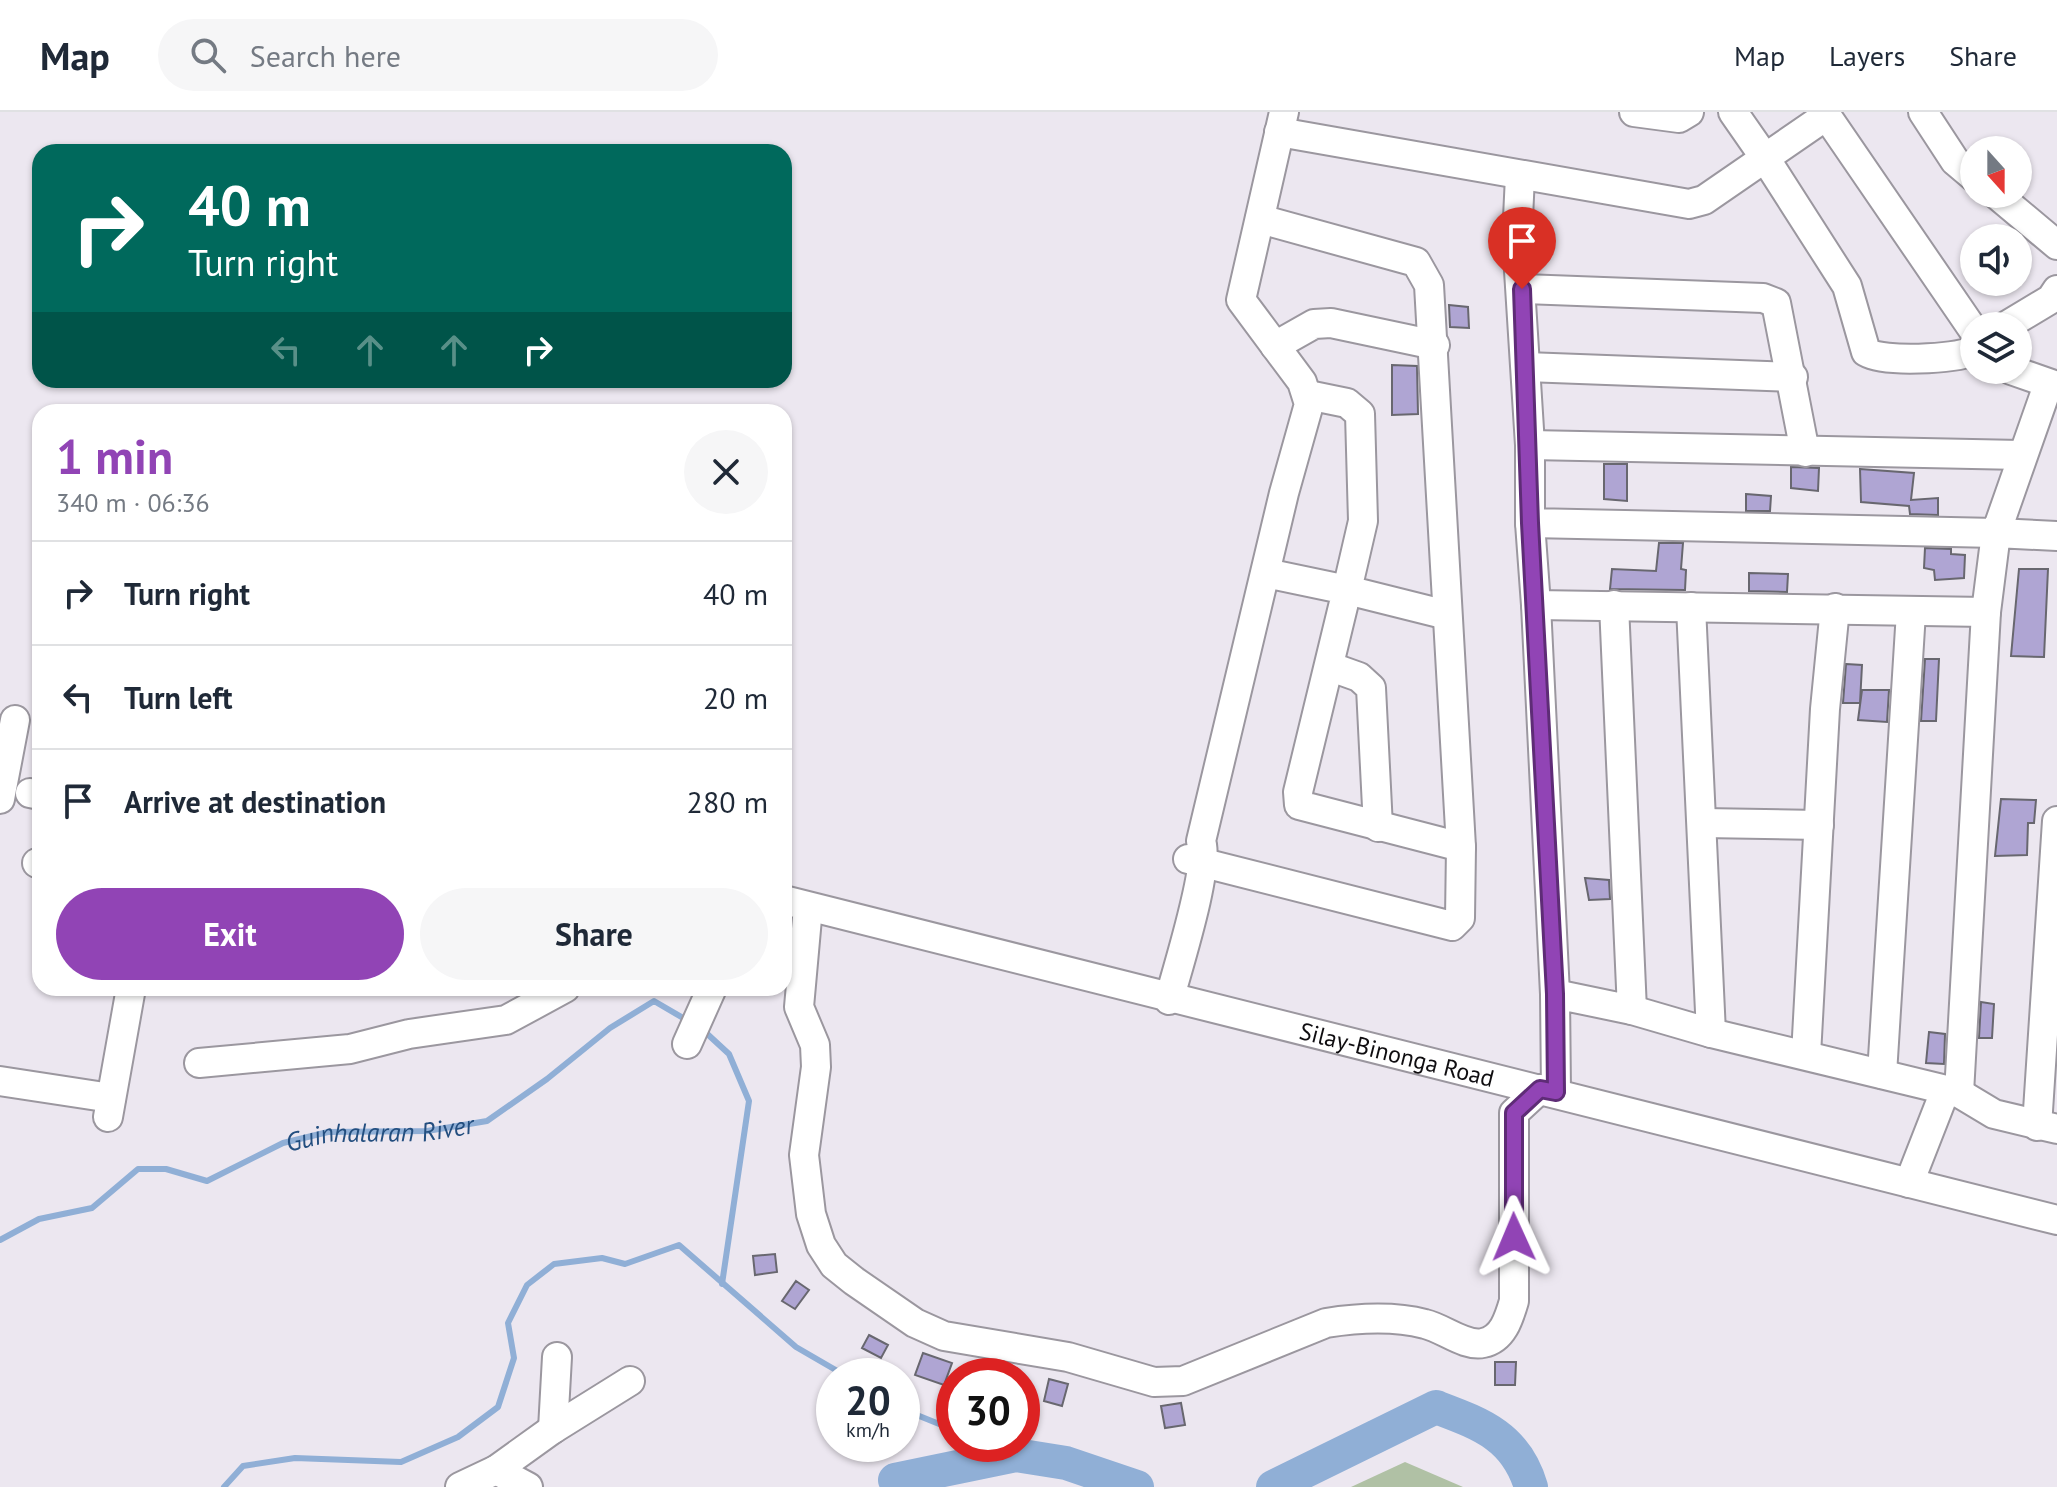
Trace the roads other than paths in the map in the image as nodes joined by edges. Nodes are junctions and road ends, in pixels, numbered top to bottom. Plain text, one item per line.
1 (1634, 112) edge
2 (1689, 112) edge
3 (1733, 112) edge
4 (1923, 112) edge
5 (1825, 114) edge
6 (1282, 122) edge
7 (1765, 158) junction
8 (1960, 165) edge
9 (1520, 176) junction
10 (2013, 208) edge
11 (1260, 219) junction
12 (2057, 245) edge
13 (1522, 289) junction
14 (2057, 290) edge
15 (1961, 312) edge
16 (2029, 312) edge
17 (1435, 345) junction
18 (1275, 346) junction
19 (1960, 353) edge
20 (1526, 367) junction
21 (1793, 377) junction
22 (2032, 378) edge
23 (2052, 386) edge
24 (1308, 395) junction
25 (1530, 445) junction
26 (1805, 452) junction
27 (2021, 455) junction
28 (1530, 523) junction
29 (1996, 533) junction
30 (2057, 536) edge
31 (1266, 573) junction
32 (1347, 590) junction
33 (1536, 605) junction
34 (1614, 605) junction
35 (1691, 607) junction
36 (1835, 608) junction
37 (1911, 612) junction
38 (1986, 612) junction
39 (1447, 615) junction
40 (1331, 667) junction
41 (18, 721) edge
42 (0, 799) edge
43 (2057, 821) edge
44 (1703, 823) junction
45 (1819, 825) junction
46 (1378, 827) junction
47 (1461, 847) junction
48 (1197, 854) junction
49 (796, 903) edge
50 (1555, 994) junction
51 (130, 996) edge
52 (550, 996) edge
53 (1162, 998) junction
54 (1632, 1010) junction
55 (1711, 1033) junction
56 (1806, 1055) junction
57 (199, 1063) dead end
58 (1882, 1074) junction
59 (0, 1081) edge
60 (1548, 1090) junction
61 (1952, 1092) junction
62 (2047, 1128) edge
63 (1909, 1183) junction
64 (2057, 1220) edge
65 (557, 1357) dead end
66 (630, 1381) dead end
67 (553, 1429) junction
68 (496, 1470) junction
69 (460, 1487) edge
70 (528, 1487) edge

1 - 2 street
3 - 7 street
4 - 8 street
5 - 7 street
5 - 15 street
6 - 9 street
6 - 11 street
7 - 9 street
7 - 19 street
9 - 13 street
10 - 12 street
11 - 17 street
11 - 18 street
13 - 20 street
13 - 21 street
14 - 16 street
17 - 18 street
17 - 39 street
18 - 24 street
20 - 21 street
20 - 25 street
21 - 26 street
22 - 23 street
23 - 27 street
24 - 31 street
24 - 32 street
25 - 26 street
25 - 28 street
26 - 27 street
27 - 29 street
28 - 29 street
28 - 33 street
29 - 30 street
29 - 38 street
31 - 32 street
31 - 48 street
32 - 39 street
32 - 40 street
33 - 34 street
33 - 50 street
34 - 35 street
34 - 54 street
35 - 36 street
35 - 44 street
36 - 37 street
36 - 45 street
37 - 38 street
37 - 58 street
38 - 61 street
39 - 47 street
40 - 46 street
40 - 46 street
41 - 42 street
43 - 62 street
44 - 45 street
44 - 55 street
45 - 56 street
46 - 47 street
47 - 48 street
48 - 53 street
49 - 53 street, Silay-Binonga Road
49 - 60 street
50 - 54 street
50 - 60 street
51 - 59 street
52 - 57 street
53 - 60 street, Silay-Binonga Road
54 - 55 street
55 - 56 street
56 - 58 street
58 - 61 street
60 - 63 street, Silay-Binonga Road
61 - 62 street
61 - 63 street
63 - 64 street, Silay-Binonga Road
65 - 67 street
66 - 67 street
67 - 68 street
68 - 69 street
68 - 70 street

